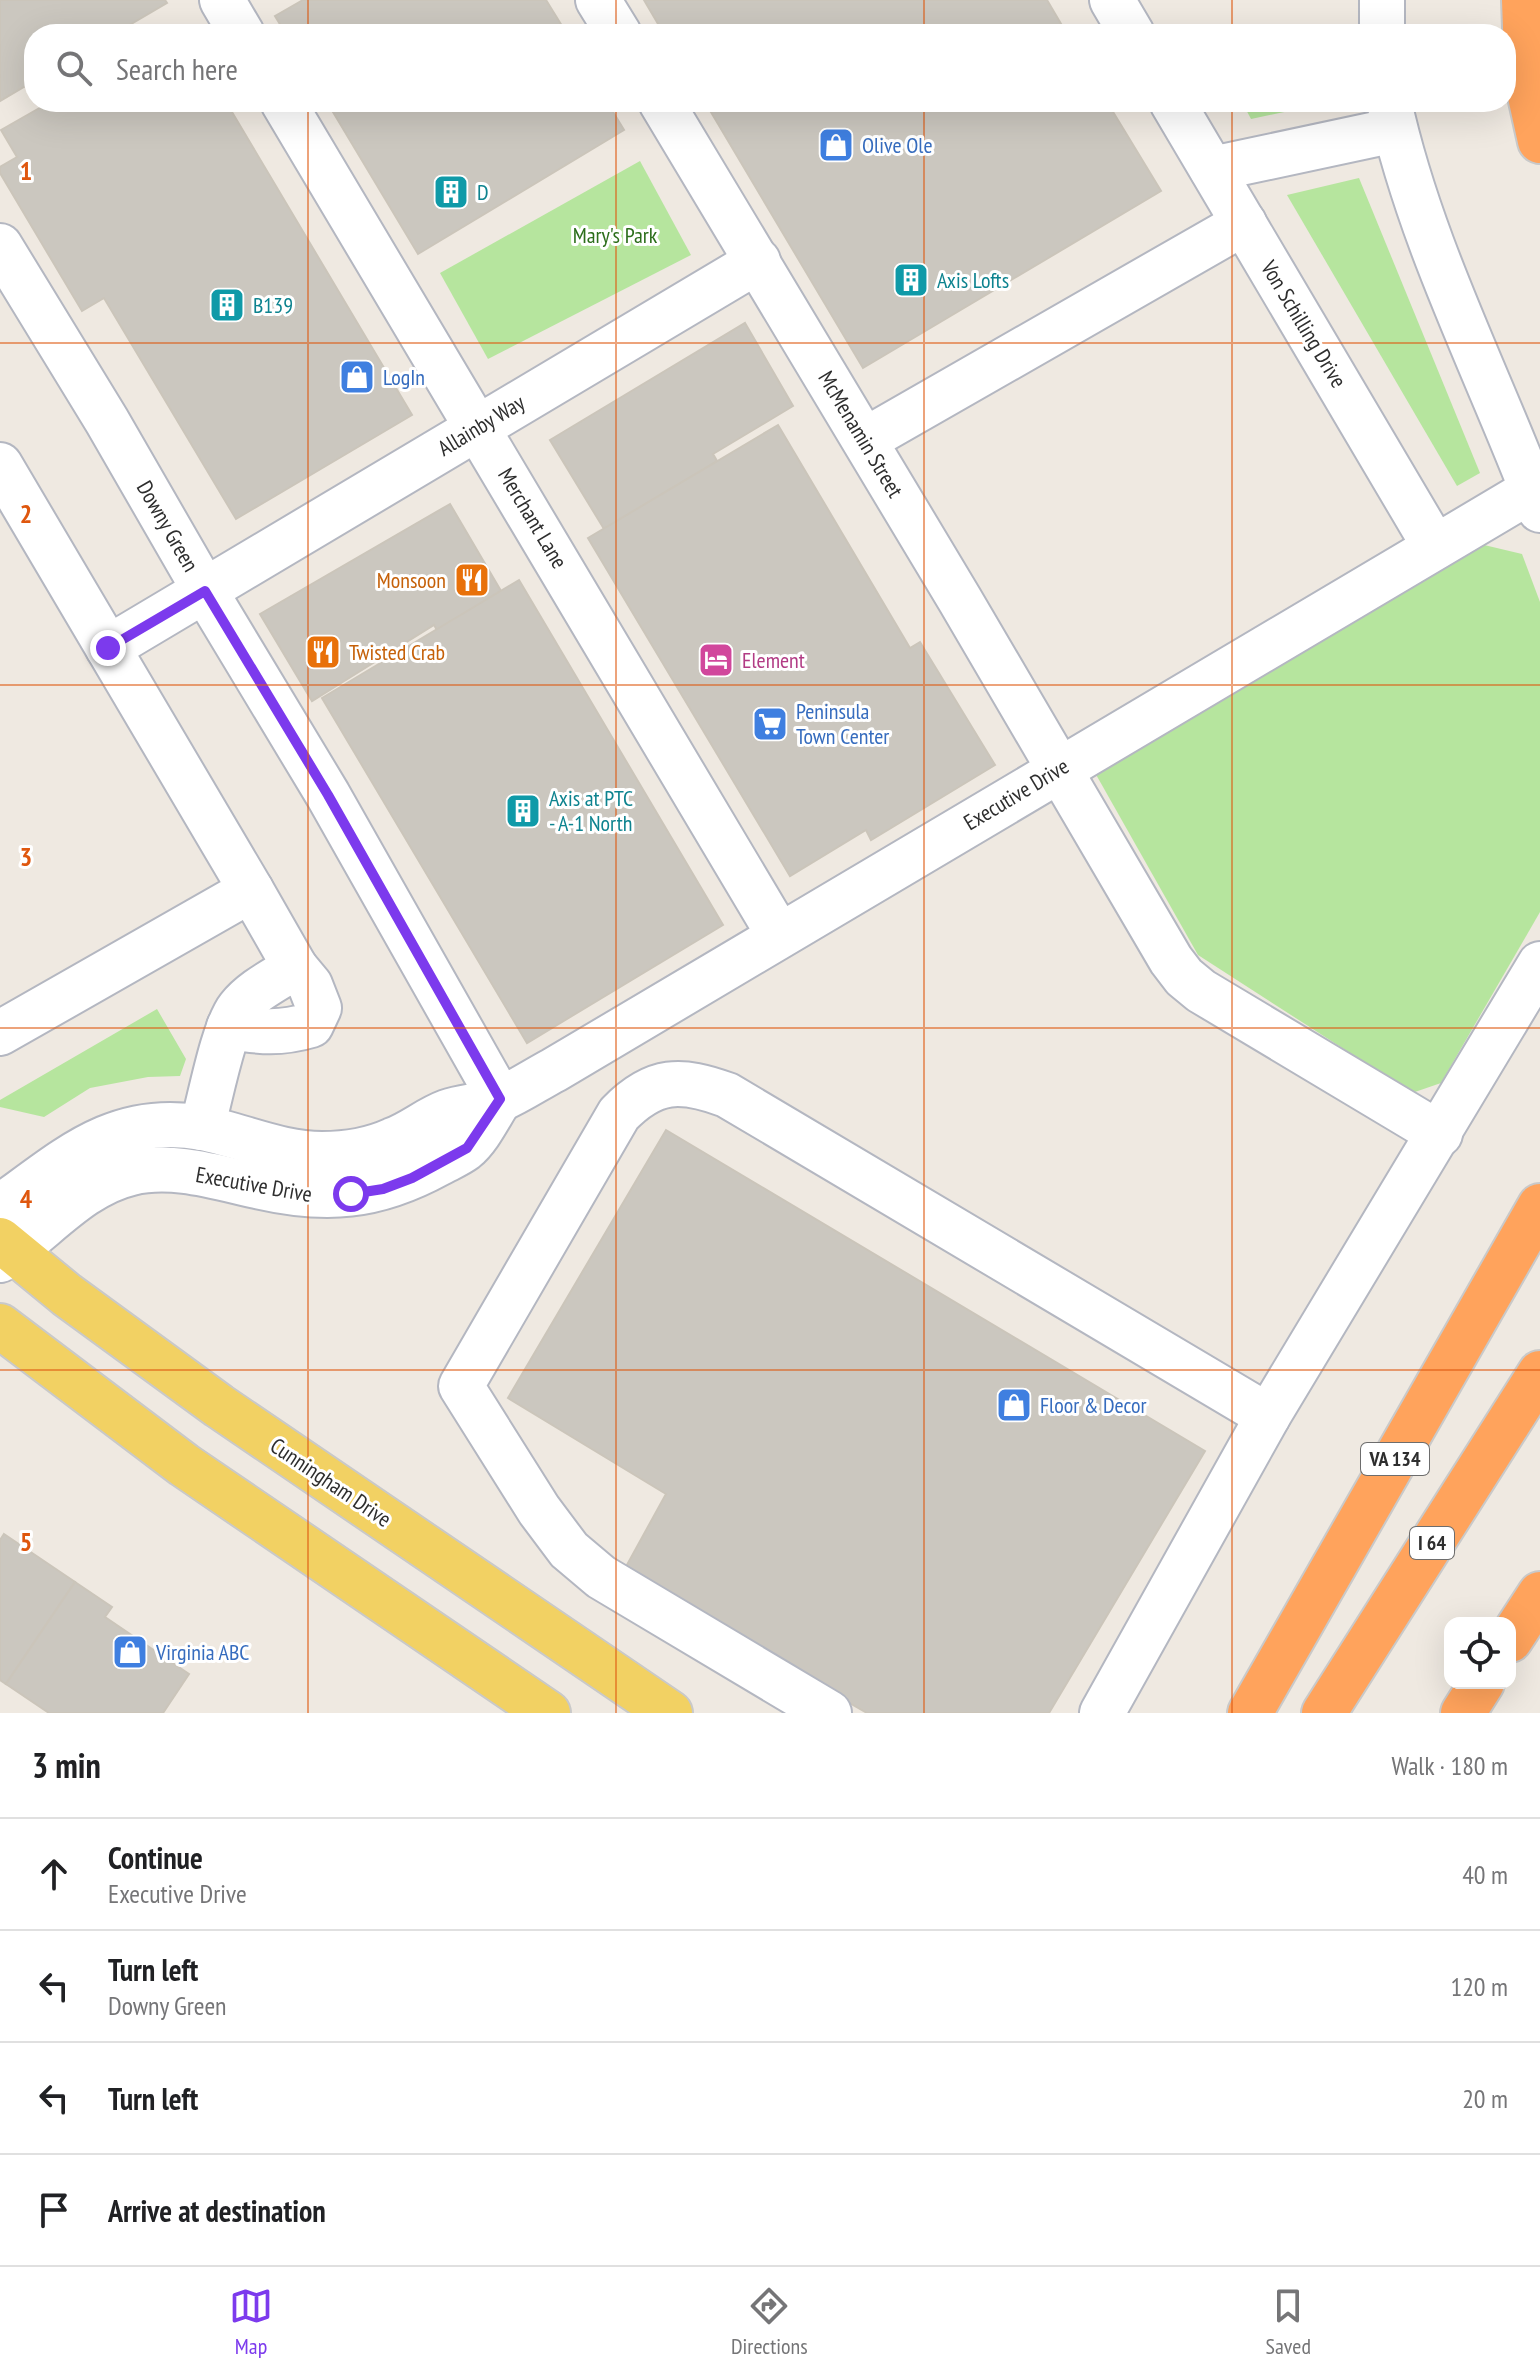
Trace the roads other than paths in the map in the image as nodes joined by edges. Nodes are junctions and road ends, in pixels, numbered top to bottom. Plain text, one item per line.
1 (222, 0) edge
2 (598, 0) edge
3 (1112, 0) edge
4 (1382, 0) edge
5 (1524, 0) edge
6 (236, 24) edge
7 (613, 24) edge
8 (1126, 24) edge
9 (1382, 24) edge
10 (289, 112) edge
11 (667, 112) edge
12 (1178, 112) edge
13 (1392, 116) edge
14 (1540, 141) edge
15 (1212, 169) junction
16 (1244, 223) junction
17 (758, 261) junction
18 (6, 271) edge
19 (478, 426) junction
20 (865, 440) junction
21 (0, 465) edge
22 (1536, 500) edge
23 (1435, 547) junction
24 (205, 591) junction
25 (108, 648) junction
26 (1059, 768) junction
27 (251, 890) junction
28 (779, 935) junction
29 (1540, 964) edge
30 (295, 967) junction
31 (229, 1027) junction
32 (0, 1033) edge
33 (500, 1099) junction
34 (202, 1128) junction
35 (1440, 1134) junction
36 (1540, 1206) edge
37 (0, 1207) edge
38 (5, 1251) edge
39 (1540, 1255) edge
40 (0, 1326) edge
41 (1540, 1373) edge
42 (1268, 1416) junction
43 (1540, 1594) edge
44 (1516, 1631) edge
45 (1478, 1689) edge
46 (548, 1713) edge
47 (670, 1713) edge
48 (829, 1713) edge
49 (1102, 1713) edge
50 (1250, 1713) edge
51 (1324, 1713) edge
52 (1463, 1713) edge

1 - 6 street
2 - 7 street
3 - 8 street
4 - 9 street
5 - 14 highway
10 - 19 street, Merchant Lane
11 - 17 street, McMenamin Street
12 - 15 street, Von Schilling Drive
13 - 15 street
13 - 22 street
15 - 16 street, Von Schilling Drive
16 - 20 street
16 - 23 street, Von Schilling Drive
17 - 19 street, Allainby Way
17 - 20 street, McMenamin Street
18 - 24 street, Downy Green
19 - 24 street, Allainby Way
19 - 28 street, Merchant Lane
20 - 26 street, McMenamin Street
21 - 25 street
22 - 23 street, Executive Drive
23 - 26 street, Executive Drive
24 - 25 street, Allainby Way
24 - 33 street, Downy Green
25 - 27 street
26 - 28 street, Executive Drive
26 - 35 street, McMenamin Street
27 - 30 street
27 - 32 street
28 - 33 street, Executive Drive
29 - 35 street
30 - 31 street
30 - 31 street
31 - 34 street
33 - 34 street, Executive Drive
33 - 38 street, Executive Drive
34 - 37 street, Executive Drive
35 - 42 street
36 - 50 highway, VA 134
38 - 47 main road, Cunningham Drive
39 - 50 highway
40 - 46 main road
41 - 51 highway, I 64
42 - 48 street
42 - 49 street
43 - 44 highway
45 - 52 highway

